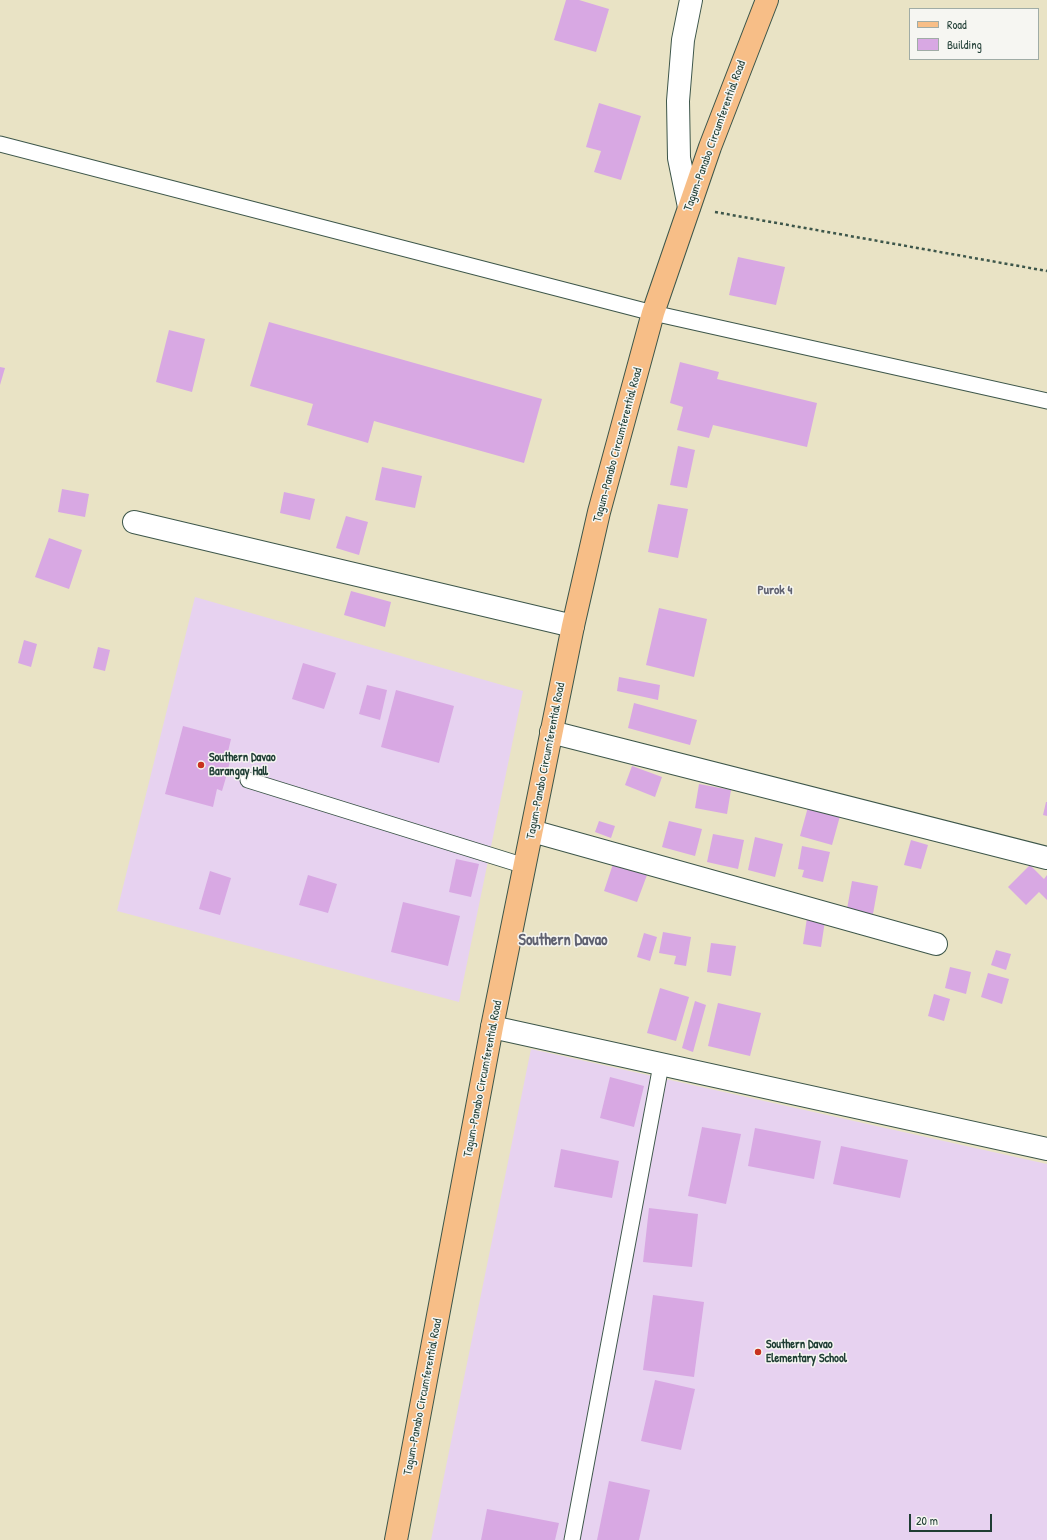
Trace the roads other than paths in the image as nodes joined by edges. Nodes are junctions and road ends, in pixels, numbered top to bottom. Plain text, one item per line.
1 (691, 0) edge
2 (767, 0) edge
3 (0, 144) edge
4 (689, 207) junction
5 (653, 313) junction
6 (1047, 401) edge
7 (134, 522) dead end
8 (572, 626) junction
9 (551, 732) junction
10 (248, 780) dead end
11 (532, 830) junction
12 (1047, 858) edge
13 (525, 866) junction
14 (936, 944) dead end
15 (492, 1027) junction
16 (661, 1064) junction
17 (1047, 1149) edge
18 (396, 1540) edge
19 (572, 1540) edge

1 - 4 street
2 - 4 main road, Tagum-Panabo Circumferential Road
3 - 5 lane
4 - 5 main road, Tagum-Panabo Circumferential Road
5 - 6 lane
5 - 8 main road, Tagum-Panabo Circumferential Road
7 - 8 street
8 - 9 main road, Tagum-Panabo Circumferential Road
9 - 11 main road, Tagum-Panabo Circumferential Road
9 - 12 street
10 - 13 lane
11 - 13 main road, Tagum-Panabo Circumferential Road
11 - 14 street
13 - 15 main road, Tagum-Panabo Circumferential Road
15 - 16 street
15 - 18 main road, Tagum-Panabo Circumferential Road
16 - 17 street
16 - 19 lane

